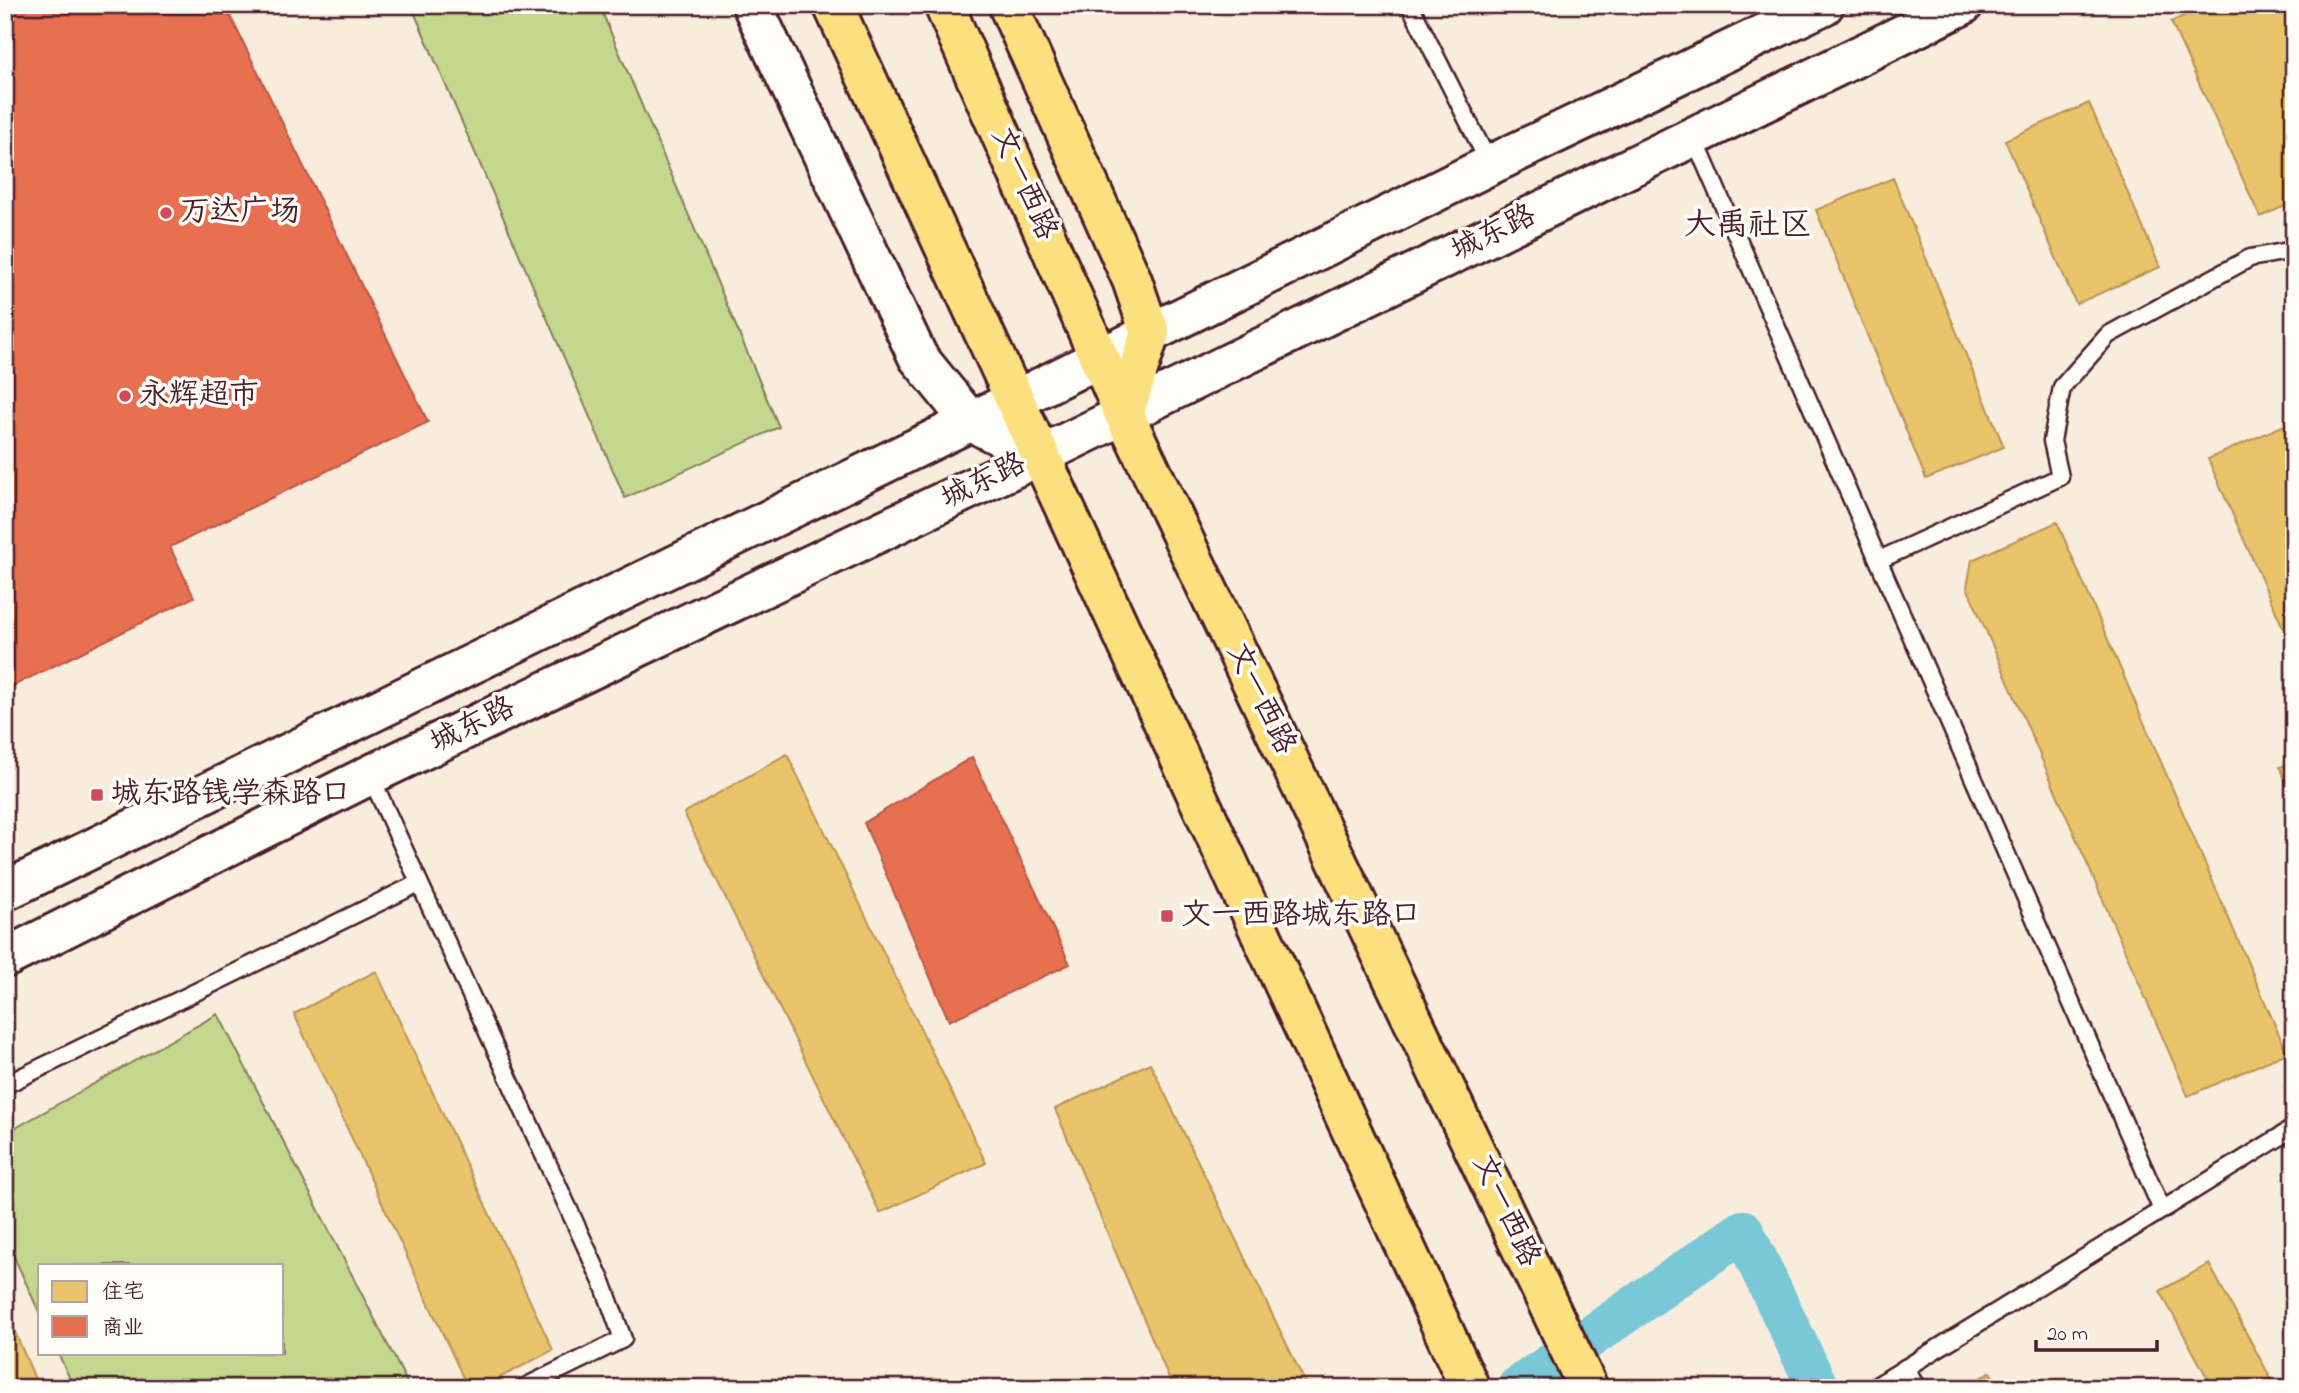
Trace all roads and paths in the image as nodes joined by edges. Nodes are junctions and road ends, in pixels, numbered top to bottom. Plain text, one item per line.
1 (752, 5) edge
2 (833, 5) edge
3 (944, 5) edge
4 (1008, 5) edge
5 (1410, 5) edge
6 (1824, 5) edge
7 (1963, 5) edge
8 (1694, 138) junction
9 (1490, 165) junction
10 (2294, 250) edge
11 (1150, 332) junction
12 (1100, 357) junction
13 (1014, 400) junction
14 (1124, 414) junction
15 (970, 421) junction
16 (1039, 456) junction
17 (1879, 560) junction
18 (370, 775) junction
19 (419, 883) junction
20 (5, 891) edge
21 (5, 958) edge
22 (5, 1085) edge
23 (2294, 1128) edge
24 (2162, 1210) junction
25 (1905, 1368) junction
26 (523, 1388) edge
27 (1470, 1388) edge
28 (1588, 1388) edge
29 (1873, 1388) edge
30 (1917, 1388) edge

1 - 15 street
2 - 13 main road
3 - 12 main road, 文一西路
4 - 11 main road
5 - 9 lane
6 - 9 street, 城东路
7 - 8 street, 城东路
8 - 14 street, 城东路
8 - 17 lane
9 - 11 street, 城东路
10 - 17 lane
11 - 12 street, 城东路
11 - 14 main road
12 - 13 street, 城东路
12 - 14 main road, 文一西路
13 - 15 street, 城东路
13 - 16 main road
14 - 16 street, 城东路
14 - 28 main road, 文一西路
15 - 16 street
15 - 20 street, 城东路
16 - 18 street, 城东路
16 - 27 main road
17 - 24 lane
18 - 19 lane
18 - 21 street, 城东路
19 - 22 lane
19 - 26 lane
23 - 24 lane
24 - 25 lane
25 - 29 lane
25 - 30 lane

